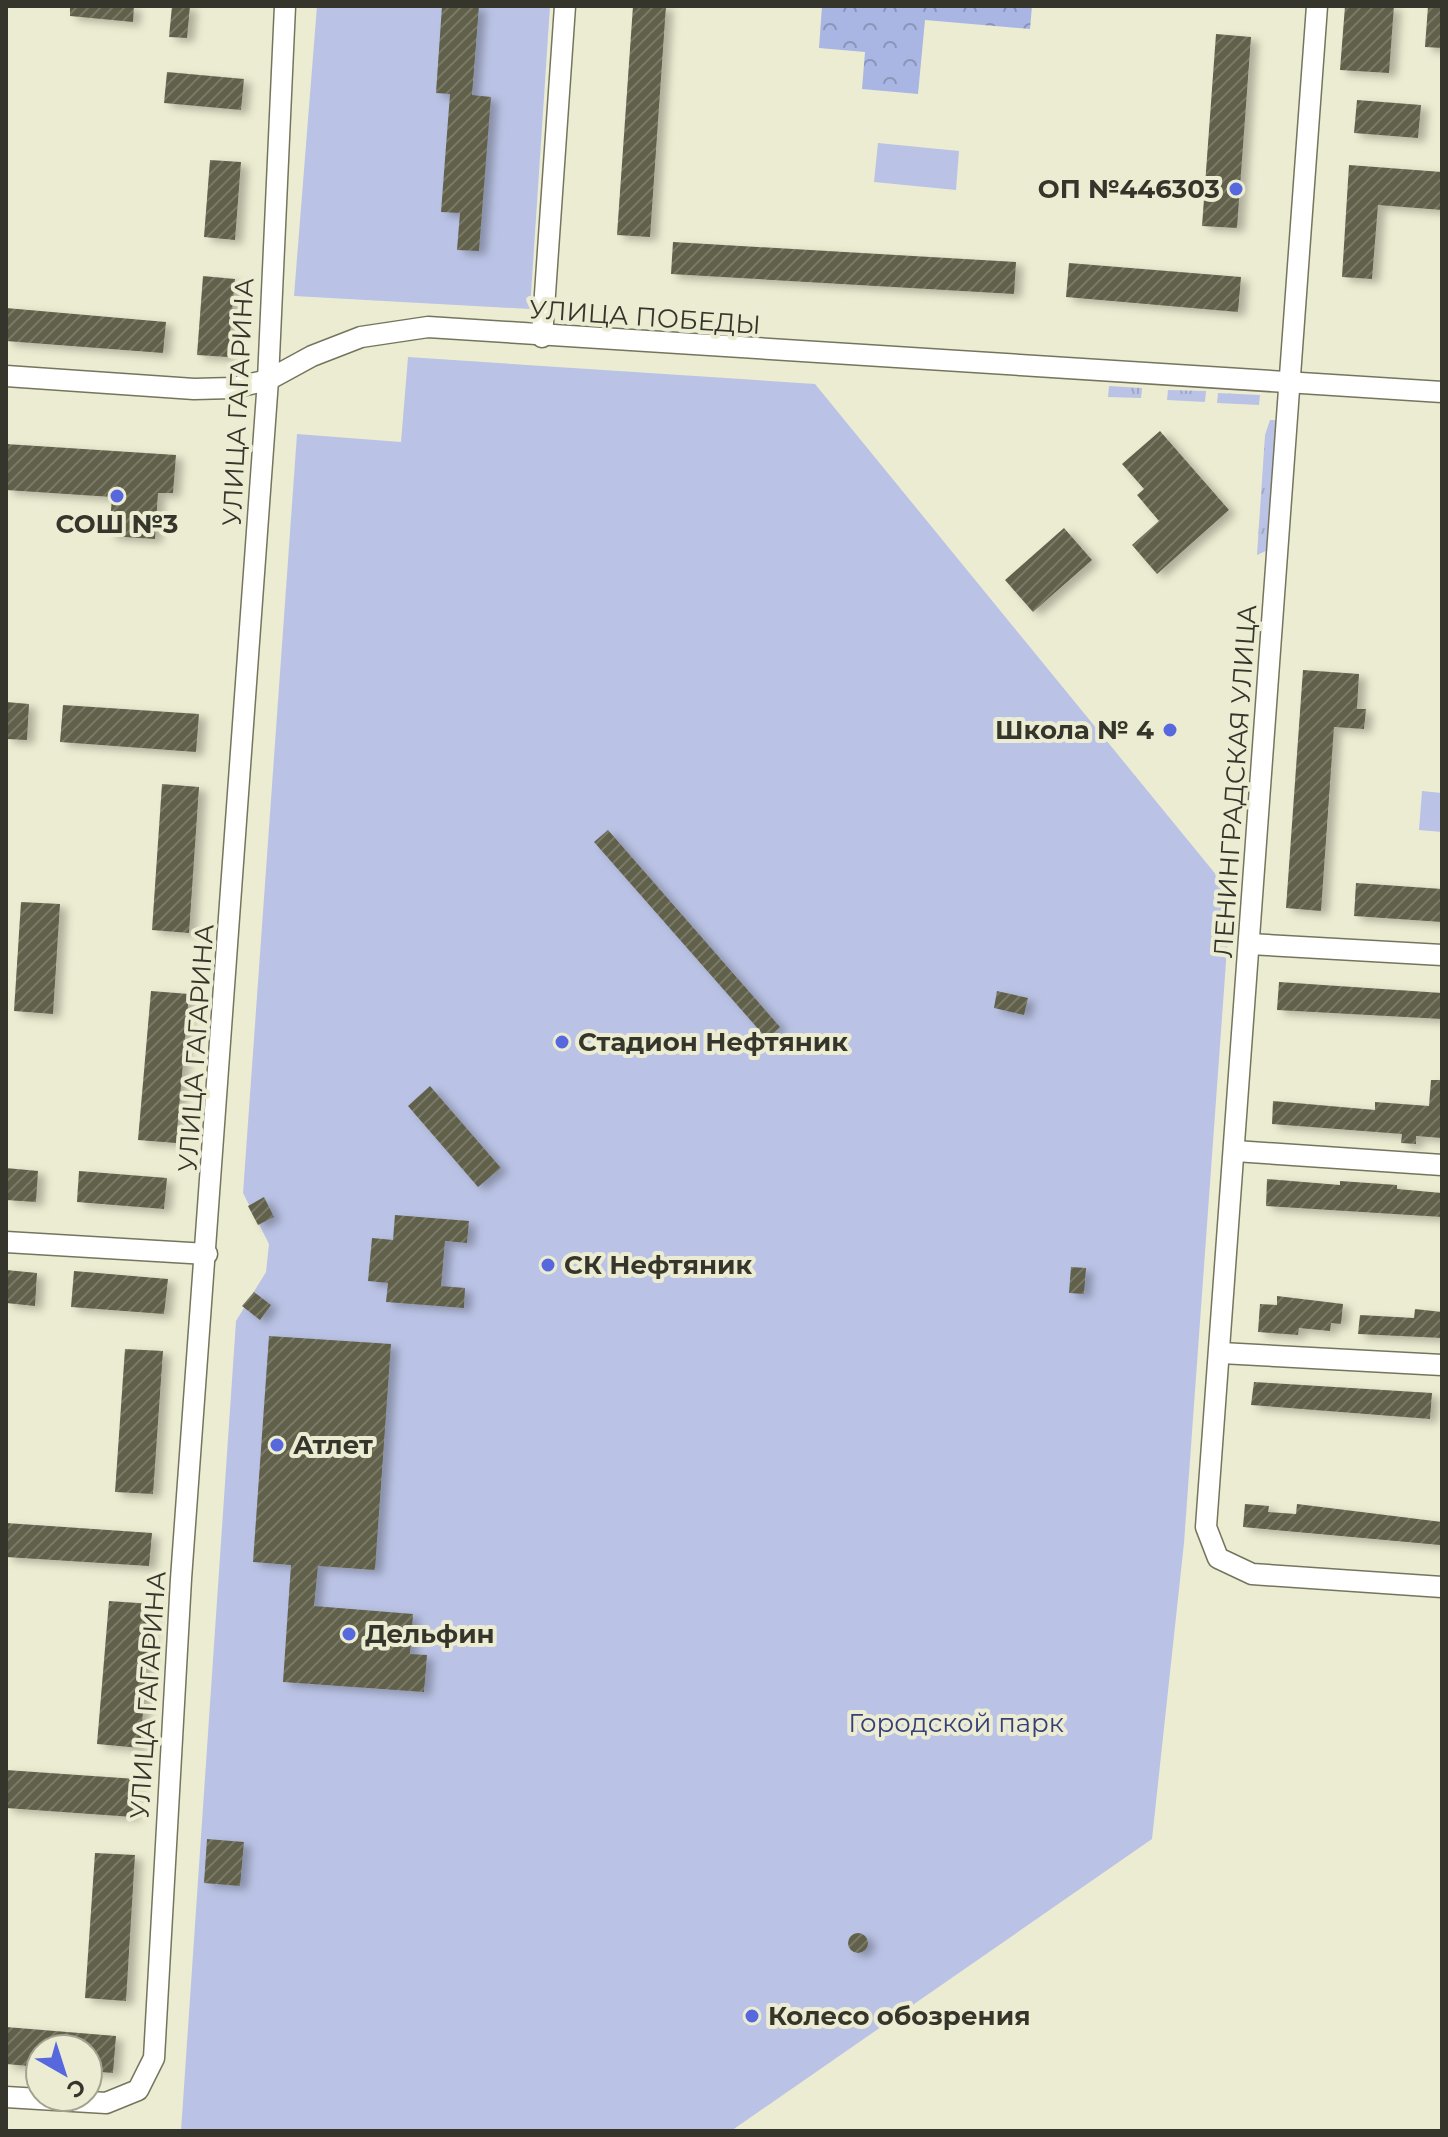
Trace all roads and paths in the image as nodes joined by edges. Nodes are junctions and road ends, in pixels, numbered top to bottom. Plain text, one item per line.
1 (285, 6) edge
2 (565, 6) edge
3 (1317, 6) edge
4 (542, 337) junction
5 (6, 376) edge
6 (268, 380) junction
7 (1291, 383) junction
8 (1442, 392) edge
9 (1250, 944) junction
10 (1442, 955) edge
11 (1235, 1151) junction
12 (1442, 1165) edge
13 (6, 1242) edge
14 (207, 1254) junction
15 (1221, 1353) junction
16 (1442, 1365) edge
17 (1442, 1587) edge
18 (6, 2097) edge

1 - 6 street, УЛИЦА ГАГАРИНА
2 - 4 street
3 - 7 street, ЛЕНИНГРАДСКАЯ УЛИЦА
4 - 6 street, УЛИЦА ПОБЕДЫ
4 - 7 street, УЛИЦА ПОБЕДЫ
5 - 6 street, УЛИЦА ПОБЕДЫ
6 - 14 street, УЛИЦА ГАГАРИНА
7 - 8 street, УЛИЦА ПОБЕДЫ
7 - 9 street, ЛЕНИНГРАДСКАЯ УЛИЦА
9 - 10 street
9 - 11 street, ЛЕНИНГРАДСКАЯ УЛИЦА
11 - 12 street
11 - 15 street, ЛЕНИНГРАДСКАЯ УЛИЦА
13 - 14 street
14 - 18 street, УЛИЦА ГАГАРИНА
15 - 16 street
15 - 17 street, ЛЕНИНГРАДСКАЯ УЛИЦА

